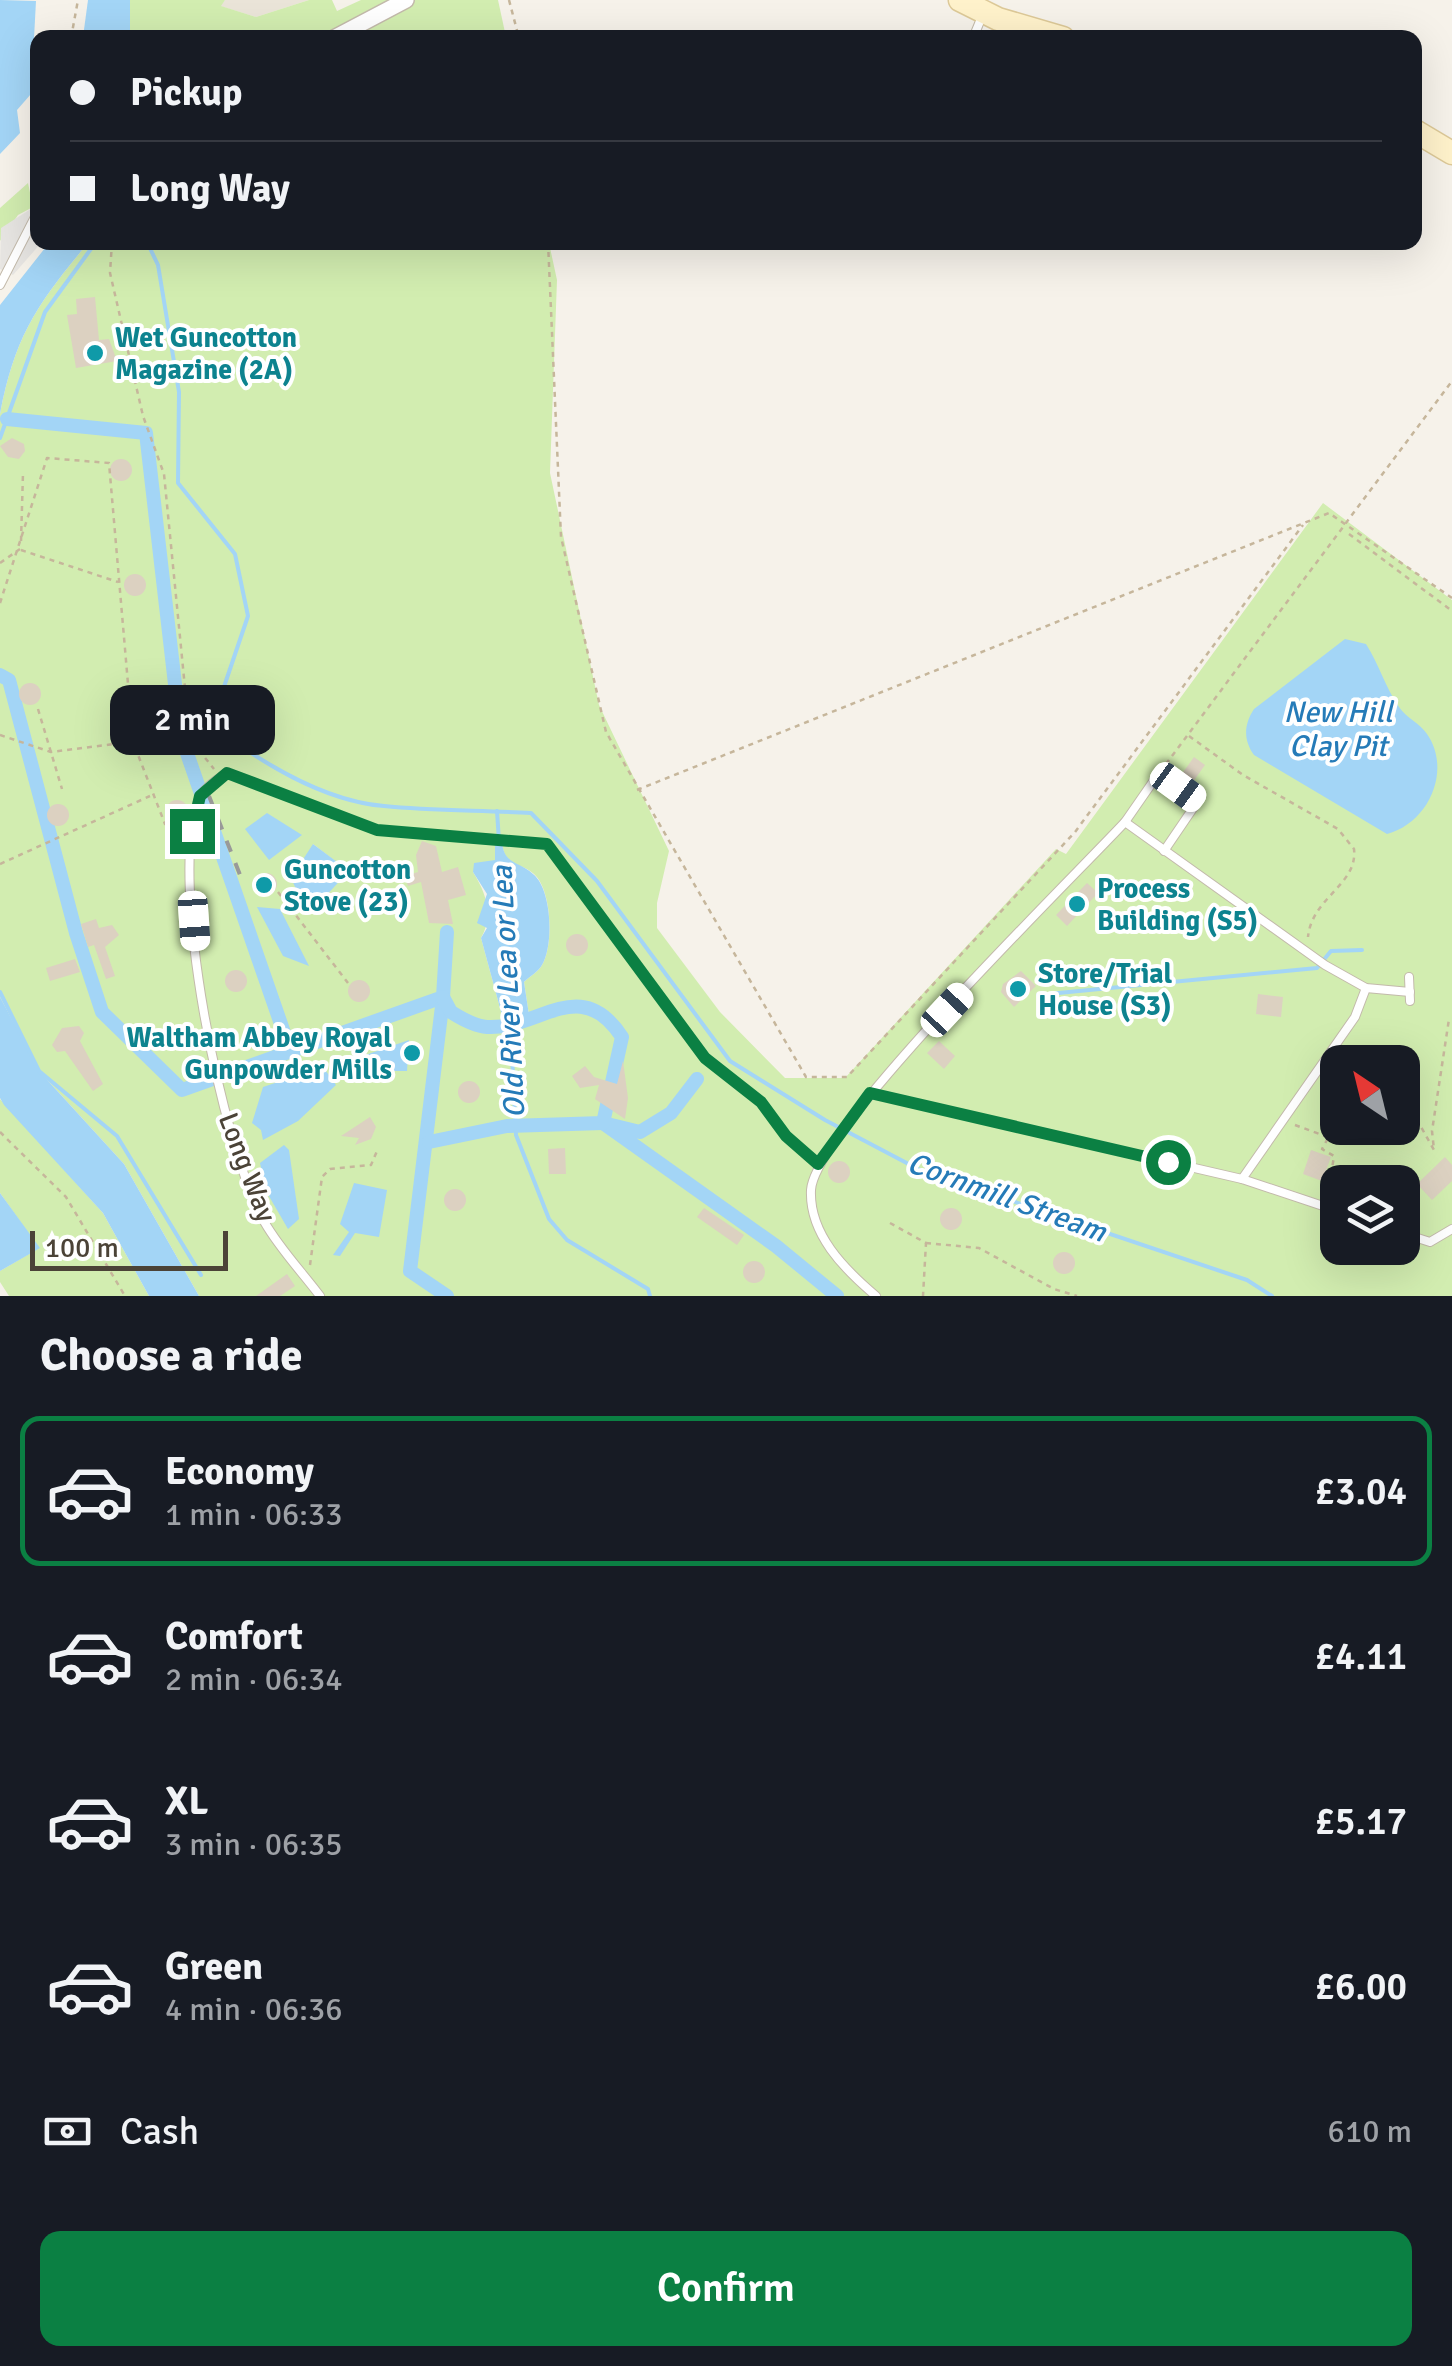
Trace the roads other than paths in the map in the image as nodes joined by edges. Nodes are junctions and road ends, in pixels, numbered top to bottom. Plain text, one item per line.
1 (406, 0) edge
2 (960, 0) edge
3 (990, 11) edge
4 (349, 30) edge
5 (1041, 30) edge
6 (1422, 135) edge
7 (1452, 153) edge
8 (30, 226) edge
9 (0, 262) edge
10 (11, 263) junction
11 (0, 285) edge
12 (1125, 822) junction
13 (1164, 851) junction
14 (1409, 977) dead end
15 (1366, 988) junction
16 (870, 1093) junction
17 (818, 1164) junction
18 (1242, 1179) junction
19 (1320, 1205) edge
20 (1452, 1229) edge
21 (1420, 1239) edge
22 (320, 1296) edge
23 (876, 1296) edge

1 - 4 street
2 - 3 main road
3 - 5 main road
6 - 7 main road
8 - 10 lane
9 - 10 lane
10 - 11 lane
12 - 13 lane
12 - 13 lane
12 - 16 lane
13 - 15 lane
14 - 15 lane
15 - 18 lane
16 - 17 lane
16 - 18 lane
17 - 22 lane, Long Way
17 - 23 lane
18 - 19 lane
20 - 21 lane

